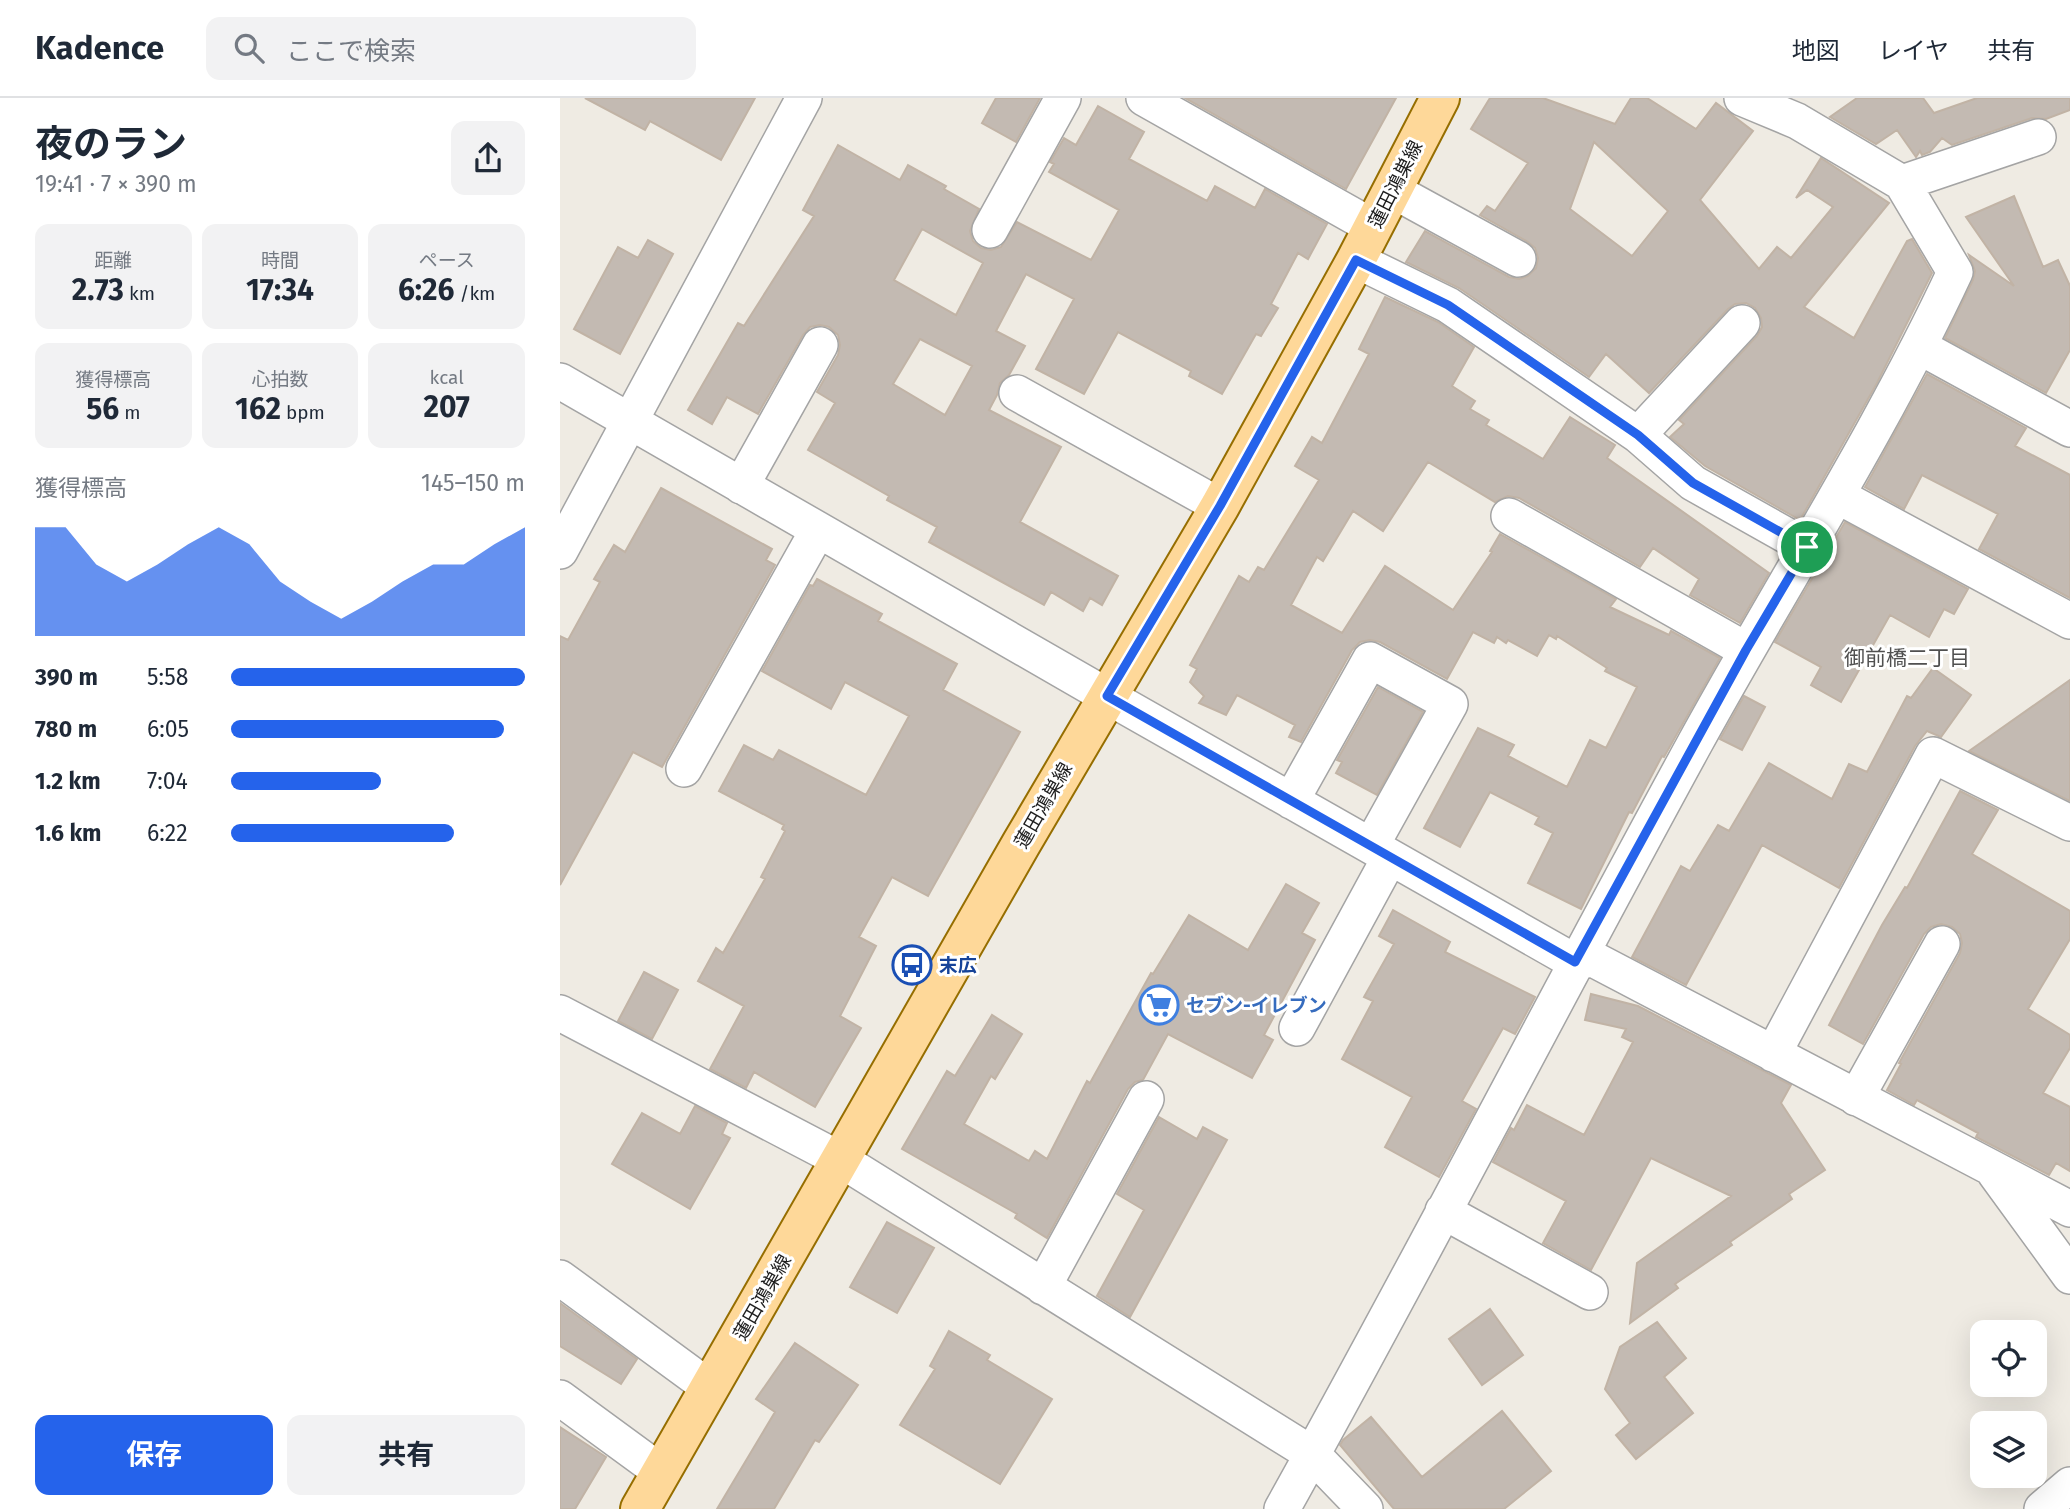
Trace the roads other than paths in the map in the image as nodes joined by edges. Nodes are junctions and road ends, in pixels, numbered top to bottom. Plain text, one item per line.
1 (804, 98) edge
2 (1063, 98) edge
3 (1440, 98) edge
4 (1742, 98) edge
5 (1152, 100) edge
6 (2038, 137) dead end
7 (1902, 183) junction
8 (1392, 190) junction
9 (990, 230) dead end
10 (1365, 243) junction
11 (1518, 259) dead end
12 (1742, 323) dead end
13 (820, 345) dead end
14 (1920, 346) junction
15 (560, 381) edge
16 (1017, 393) dead end
17 (630, 422) junction
18 (2070, 429) edge
19 (1638, 435) junction
20 (741, 486) junction
21 (1838, 496) junction
22 (1220, 506) junction
23 (1509, 516) dead end
24 (818, 530) junction
25 (1807, 547) junction
26 (560, 551) edge
27 (2070, 621) edge
28 (1746, 650) junction
29 (1107, 696) junction
30 (684, 769) dead end
31 (1291, 801) junction
32 (2070, 823) edge
33 (1380, 851) junction
34 (1942, 944) dead end
35 (1575, 962) junction
36 (560, 1013) edge
37 (1297, 1028) dead end
38 (1773, 1054) junction
39 (1856, 1098) junction
40 (1146, 1099) dead end
41 (841, 1160) junction
42 (1989, 1164) junction
43 (2070, 1208) edge
44 (1443, 1210) junction
45 (2070, 1276) edge
46 (560, 1278) edge
47 (1042, 1287) junction
48 (1590, 1292) dead end
49 (710, 1388) junction
50 (560, 1398) edge
51 (1312, 1454) junction
52 (661, 1472) junction
53 (2070, 1485) edge
54 (640, 1509) edge
55 (1282, 1509) edge
56 (1366, 1509) edge
57 (2042, 1509) edge

1 - 17 street
2 - 9 street
3 - 8 main road, 蓮田鴻巣線
4 - 7 street
5 - 10 street
6 - 7 street
7 - 14 street
8 - 10 main road, 蓮田鴻巣線
8 - 11 street
10 - 19 street
10 - 22 main road, 蓮田鴻巣線
12 - 19 street
13 - 20 street
14 - 18 street
14 - 21 street
15 - 17 street
16 - 22 street
17 - 20 street
17 - 26 street
19 - 25 street
20 - 24 street
21 - 25 street
21 - 27 street
22 - 29 main road, 蓮田鴻巣線
23 - 28 street
24 - 29 street
24 - 30 street
25 - 28 street
28 - 35 street
29 - 31 street
29 - 41 main road, 蓮田鴻巣線
31 - 33 street
31 - 33 street
32 - 38 street
33 - 35 street
33 - 37 street
34 - 39 street
35 - 38 street
35 - 44 street
36 - 41 street
38 - 39 street
39 - 42 street
40 - 47 street
41 - 47 street
41 - 49 main road, 蓮田鴻巣線
42 - 43 street
42 - 45 street
44 - 48 street
44 - 51 street
46 - 49 street
47 - 51 street
49 - 52 main road, 蓮田鴻巣線
50 - 52 street
51 - 55 street
51 - 56 street
52 - 54 main road, 蓮田鴻巣線
53 - 57 street

